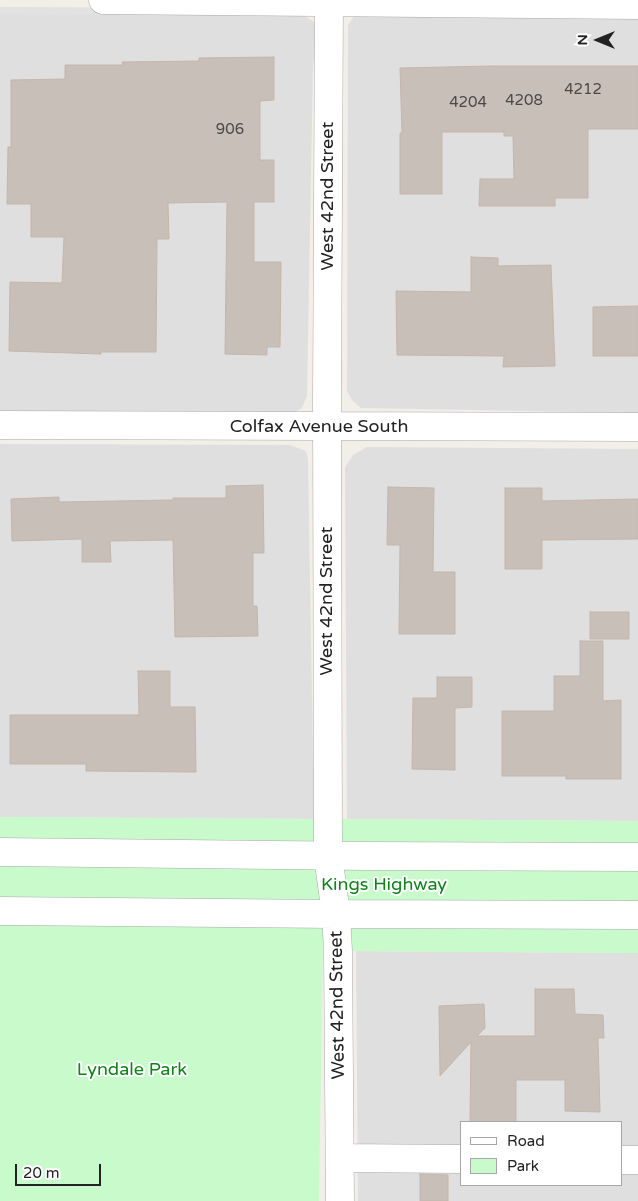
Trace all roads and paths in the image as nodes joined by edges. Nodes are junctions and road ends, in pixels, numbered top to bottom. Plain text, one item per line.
1 (104, 0) edge
2 (329, 1) edge
3 (638, 5) edge
4 (0, 425) edge
5 (327, 427) junction
6 (638, 428) edge
7 (0, 852) edge
8 (328, 856) junction
9 (638, 857) edge
10 (0, 911) edge
11 (336, 914) junction
12 (638, 915) edge
13 (341, 1158) junction
14 (460, 1159) edge
15 (623, 1160) edge
16 (638, 1160) edge
17 (340, 1201) edge

1 - 2 street
2 - 3 street
2 - 5 street, West 42nd Street
4 - 5 street, Colfax Avenue South
5 - 6 street, Colfax Avenue South
5 - 8 street, West 42nd Street
7 - 8 street
8 - 9 street
8 - 11 street, West 42nd Street
10 - 11 street
11 - 12 street
11 - 13 street, West 42nd Street
13 - 14 street
13 - 17 street, West 42nd Street
15 - 16 street

